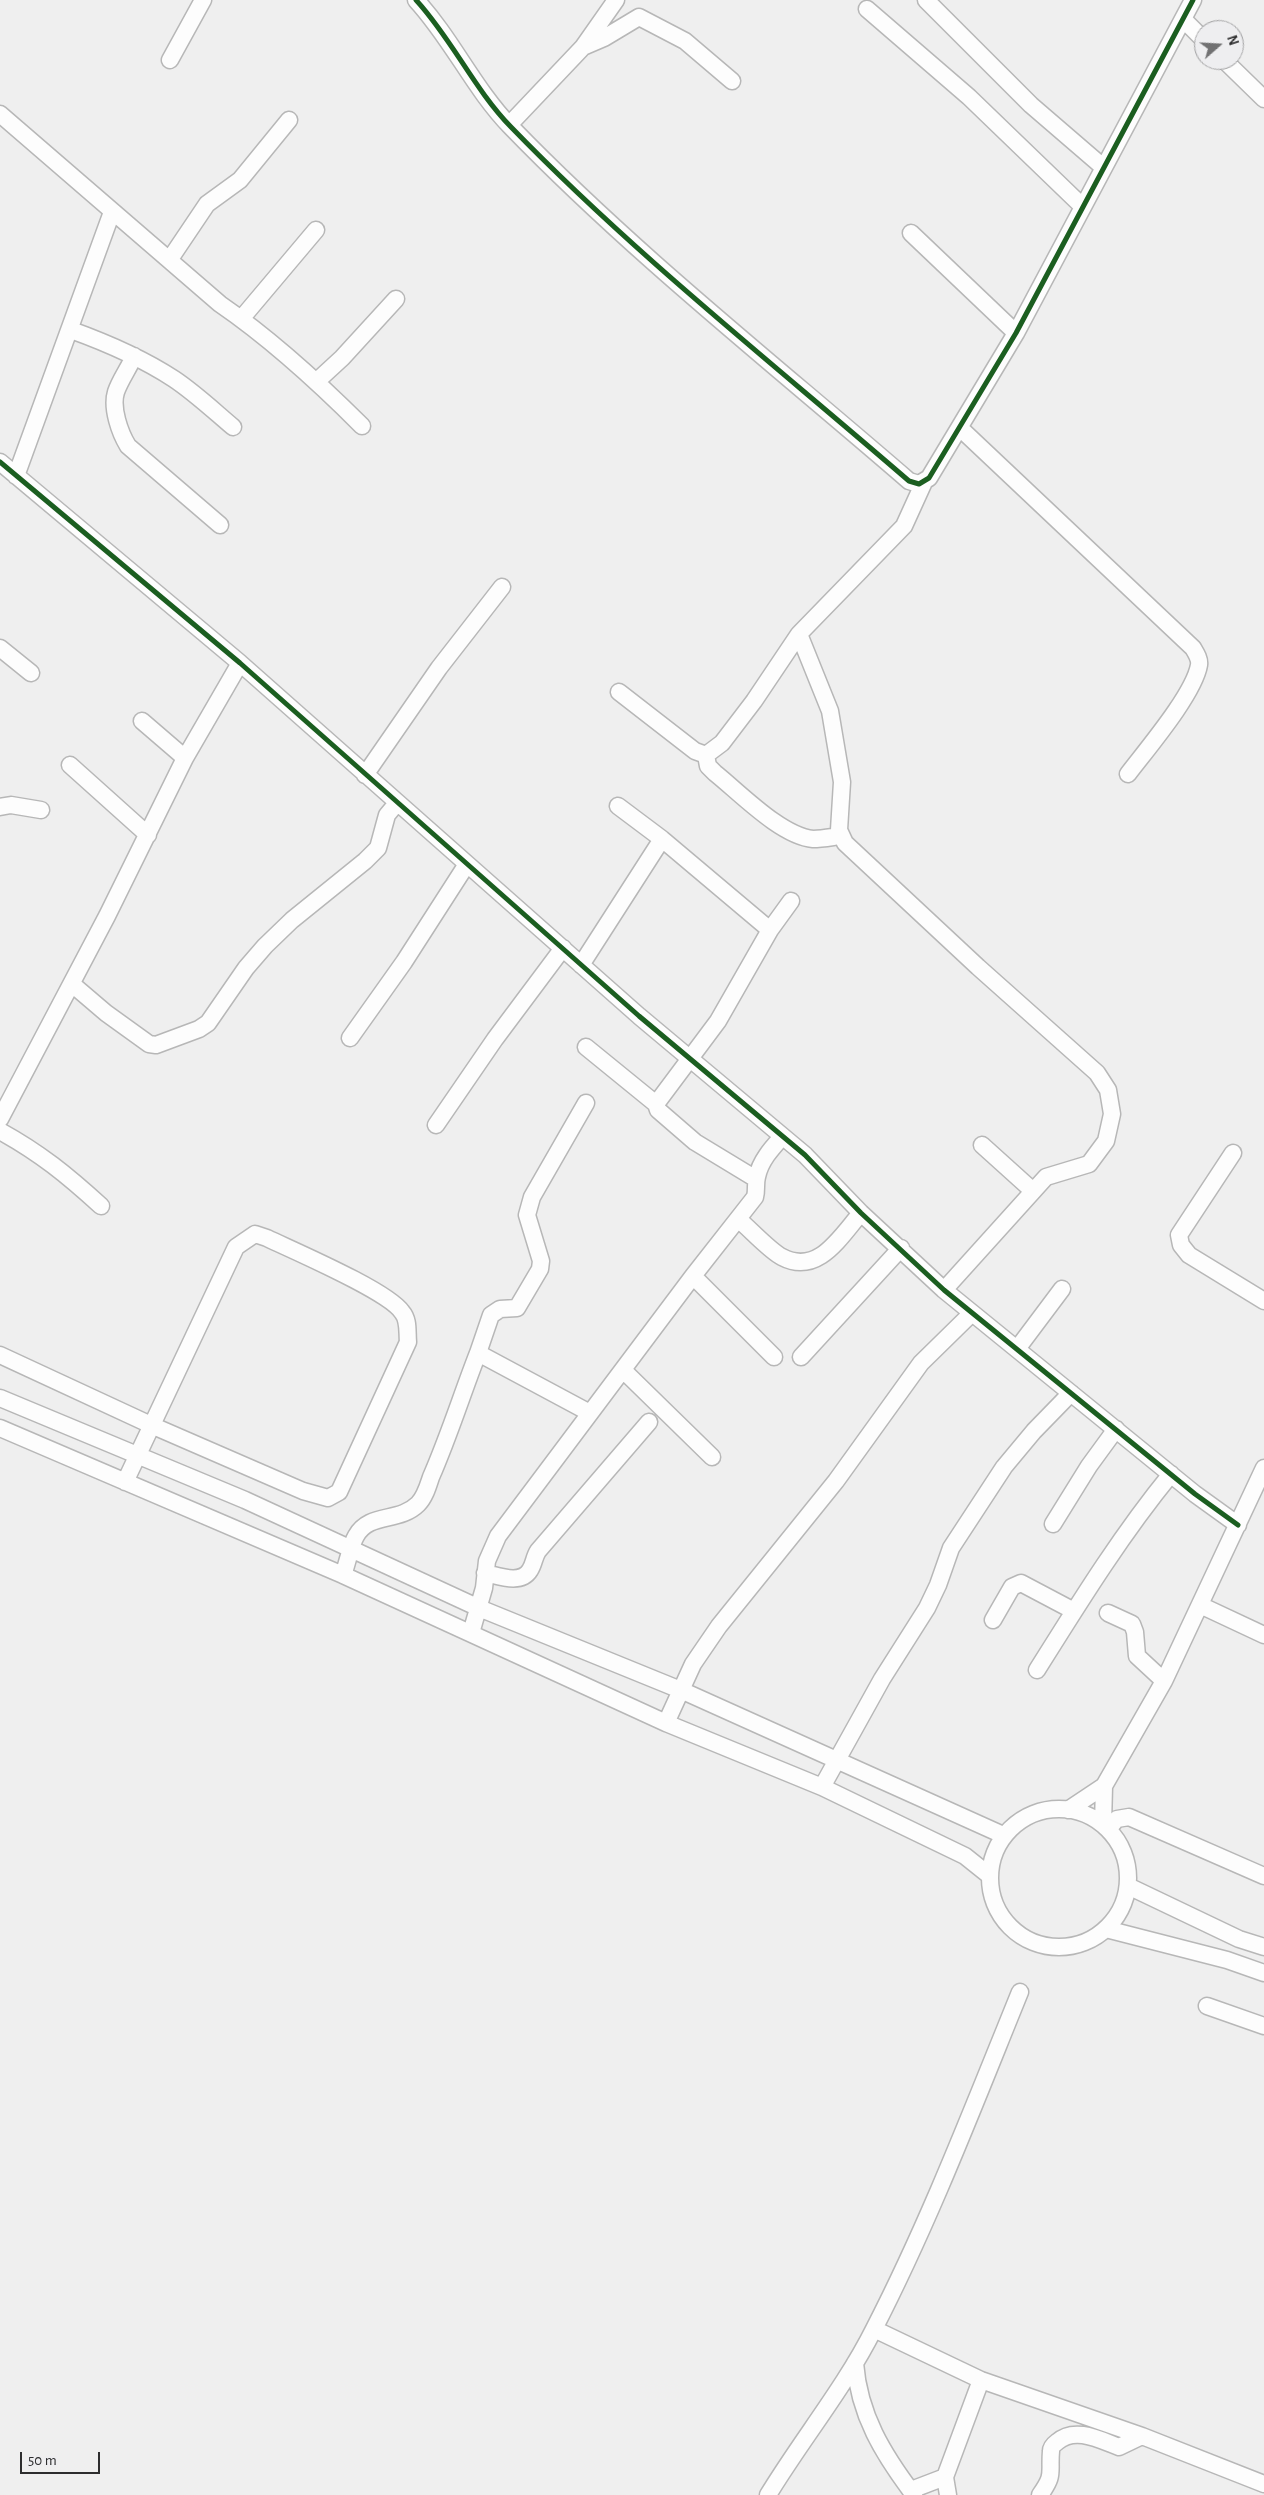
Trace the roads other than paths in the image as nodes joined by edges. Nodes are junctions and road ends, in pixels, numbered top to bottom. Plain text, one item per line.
1 (203, 0) edge
2 (416, 0) edge
3 (616, 0) edge
4 (926, 0) edge
5 (1193, 0) edge
6 (867, 10) dead end
7 (1182, 19) junction
8 (1194, 30) edge
9 (582, 47) junction
10 (170, 60) dead end
11 (1234, 70) edge
12 (732, 82) dead end
13 (1264, 100) edge
14 (0, 114) edge
15 (289, 120) dead end
16 (509, 126) junction
17 (1103, 168) junction
18 (1082, 206) junction
19 (112, 212) junction
20 (316, 230) dead end
21 (911, 233) dead end
22 (170, 259) junction
23 (396, 299) dead end
24 (242, 319) junction
25 (71, 330) junction
26 (1016, 333) junction
27 (134, 356) junction
28 (317, 381) junction
29 (362, 426) dead end
30 (233, 427) dead end
31 (960, 429) junction
32 (0, 462) edge
33 (16, 476) junction
34 (924, 482) junction
35 (220, 525) dead end
36 (502, 587) dead end
37 (799, 634) junction
38 (0, 648) edge
39 (240, 664) junction
40 (32, 674) dead end
41 (620, 692) dead end
42 (142, 721) dead end
43 (706, 755) junction
44 (186, 758) junction
45 (70, 764) dead end
46 (1128, 774) dead end
47 (365, 775) junction
48 (397, 803) junction
49 (618, 806) dead end
50 (0, 807) edge
51 (41, 810) dead end
52 (148, 835) junction
53 (840, 836) junction
54 (662, 839) junction
55 (467, 864) junction
56 (791, 901) dead end
57 (770, 930) junction
58 (563, 948) junction
59 (581, 964) junction
60 (72, 984) junction
61 (350, 1038) dead end
62 (586, 1046) dead end
63 (691, 1060) junction
64 (586, 1103) dead end
65 (656, 1104) junction
66 (0, 1119) edge
67 (436, 1125) dead end
68 (0, 1131) edge
69 (782, 1137) junction
70 (982, 1144) dead end
71 (1233, 1153) dead end
72 (756, 1179) junction
73 (1034, 1191) junction
74 (101, 1206) dead end
75 (861, 1213) junction
76 (738, 1219) junction
77 (901, 1248) junction
78 (693, 1276) junction
79 (1062, 1289) dead end
80 (944, 1290) junction
81 (1264, 1301) edge
82 (972, 1313) junction
83 (1017, 1349) junction
84 (478, 1353) junction
85 (0, 1354) edge
86 (774, 1357) dead end
87 (801, 1357) dead end
88 (623, 1370) junction
89 (1071, 1393) junction
90 (0, 1398) edge
91 (590, 1413) junction
92 (649, 1422) dead end
93 (151, 1425) junction
94 (0, 1428) edge
95 (1116, 1429) junction
96 (138, 1455) junction
97 (712, 1457) dead end
98 (1264, 1468) edge
99 (1170, 1474) junction
100 (125, 1482) junction
101 (1053, 1524) dead end
102 (1238, 1525) junction
103 (352, 1550) junction
104 (485, 1573) junction
105 (343, 1575) junction
106 (1200, 1605) junction
107 (479, 1608) junction
108 (1074, 1611) junction
109 (1108, 1613) dead end
110 (993, 1620) dead end
111 (471, 1633) junction
112 (1264, 1635) edge
113 (1038, 1670) dead end
114 (1164, 1681) junction
115 (683, 1691) junction
116 (666, 1723) junction
117 (836, 1759) junction
118 (822, 1786) junction
119 (1104, 1786) junction
120 (1068, 1810) junction
121 (1106, 1827) junction
122 (1003, 1835) junction
123 (990, 1876) junction
124 (1264, 1876) edge
125 (1128, 1886) junction
126 (1106, 1929) junction
127 (1264, 1947) edge
128 (1264, 1973) edge
129 (1020, 1992) dead end
130 (1207, 2006) dead end
131 (1264, 2026) edge
132 (874, 2329) junction
133 (855, 2363) junction
134 (981, 2380) junction
135 (1142, 2436) junction
136 (945, 2477) junction
137 (1264, 2484) edge
138 (912, 2493) edge
139 (768, 2495) edge
140 (948, 2495) edge
141 (1040, 2495) edge

1 - 10 street
2 - 16 street
3 - 9 street
4 - 17 street
5 - 7 street
6 - 18 street
7 - 8 street
7 - 17 street
9 - 12 street
9 - 16 street
11 - 13 street
14 - 19 street
15 - 22 street
16 - 34 street
17 - 18 street
18 - 26 street
19 - 22 street
19 - 25 street
20 - 24 street
21 - 26 street
22 - 24 street
23 - 28 street
24 - 28 street
25 - 27 street
25 - 33 street
26 - 31 street
27 - 30 street
27 - 35 street
28 - 29 street
31 - 34 street
31 - 46 street
32 - 33 street
33 - 39 street
34 - 37 street
36 - 47 street
37 - 43 street
37 - 53 street
38 - 40 street
39 - 44 street
39 - 47 street
41 - 43 street
42 - 44 street
43 - 53 street
44 - 52 street
45 - 52 street
47 - 48 street
48 - 55 street
48 - 60 street
49 - 54 street
50 - 51 street
52 - 60 street
53 - 73 street
54 - 57 street
54 - 59 street
55 - 58 street
55 - 61 street
56 - 57 street
57 - 63 street
58 - 59 street
58 - 67 street
59 - 63 street
60 - 66 street
62 - 65 street
63 - 65 street
63 - 69 street
64 - 84 street
65 - 72 street
68 - 74 street
69 - 72 street
69 - 75 street
70 - 73 street
71 - 81 street
72 - 76 street
73 - 80 street
75 - 76 street
75 - 77 street
76 - 78 street
77 - 80 street
77 - 87 street
78 - 86 street
78 - 88 street
79 - 83 street
80 - 82 street
82 - 83 street
82 - 115 street
83 - 89 street
84 - 91 street
84 - 103 street
85 - 93 street
88 - 91 street
88 - 97 street
89 - 95 street
89 - 117 street
90 - 96 street
91 - 104 street
92 - 104 street
93 - 93 street
93 - 96 street
94 - 100 street
95 - 99 street
95 - 101 street
96 - 100 street
96 - 103 street
98 - 102 street
99 - 102 street
99 - 108 street
100 - 105 street
102 - 106 street
103 - 105 street
103 - 107 street
104 - 107 street
105 - 111 street
106 - 112 street
106 - 114 street
107 - 111 street
107 - 115 street
108 - 110 street
108 - 113 street
109 - 114 street
111 - 116 street
114 - 119 street
115 - 116 street
115 - 117 street
116 - 118 street
117 - 118 street
117 - 122 street
118 - 123 street
119 - 120 street
119 - 121 street
120 - 121 street
120 - 122 street
121 - 124 street
121 - 125 street
122 - 123 street
123 - 126 street
125 - 126 street
125 - 127 street
126 - 128 street
129 - 132 street
130 - 131 street
132 - 133 street
132 - 134 street
133 - 138 street
133 - 139 street
134 - 135 street
134 - 136 street
135 - 137 street
135 - 141 street
136 - 138 street
136 - 140 street

